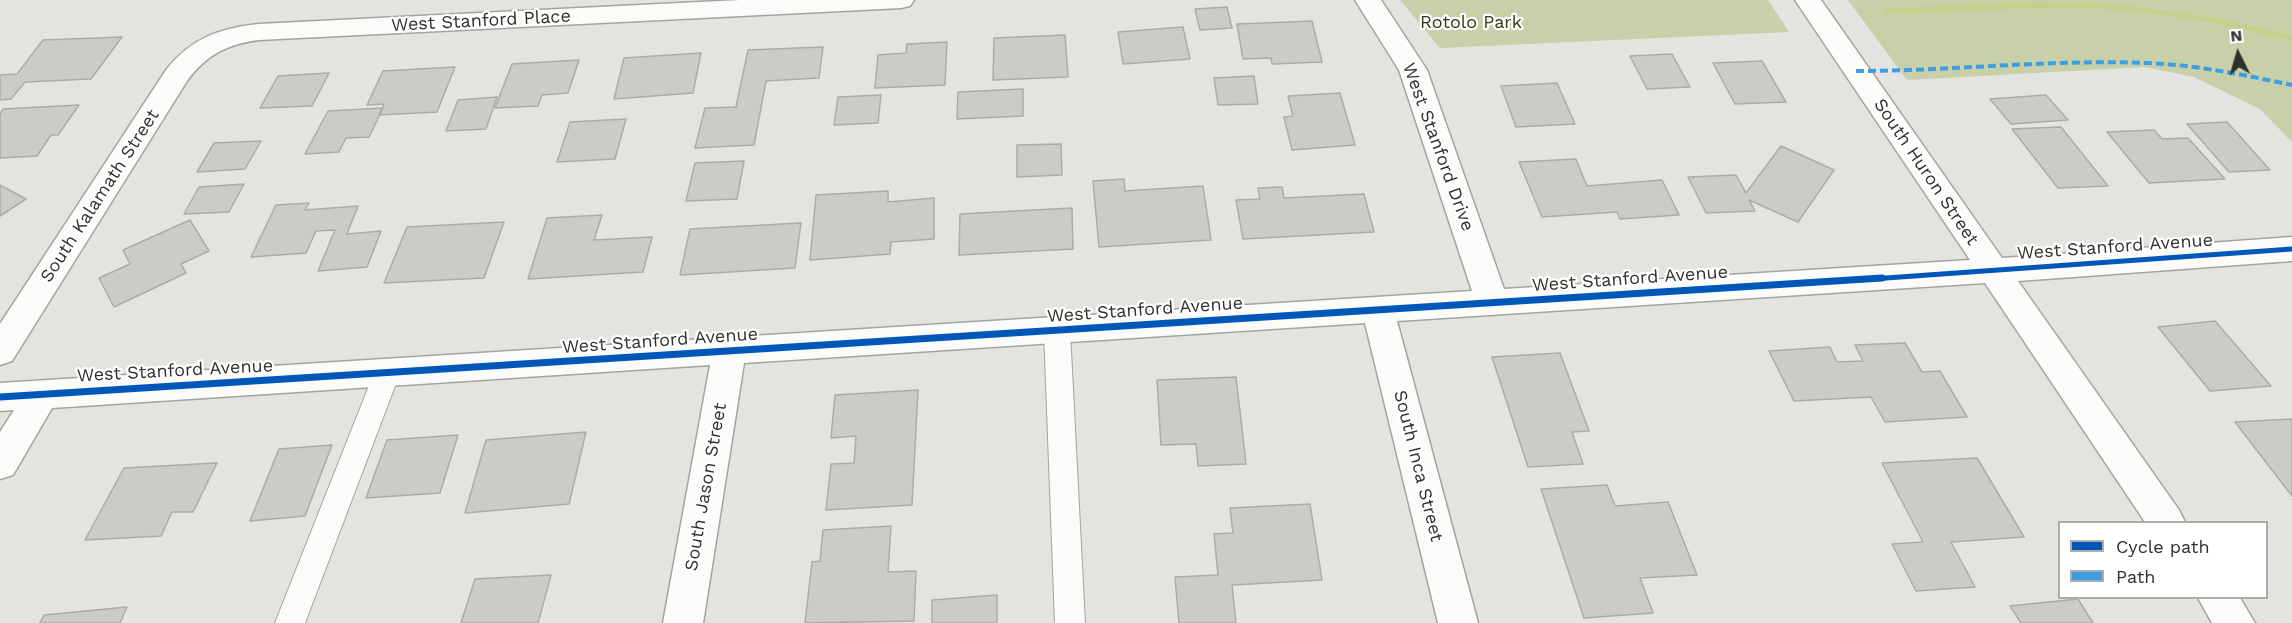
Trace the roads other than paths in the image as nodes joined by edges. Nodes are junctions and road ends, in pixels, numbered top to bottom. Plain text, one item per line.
1 (901, 0) edge
2 (1368, 0) edge
3 (1808, 0) edge
4 (206, 45) joint
5 (2292, 249) edge
6 (1993, 271) junction
7 (1492, 302) junction
8 (1378, 310) junction
9 (1057, 331) junction
10 (0, 352) edge
11 (729, 352) junction
12 (387, 373) junction
13 (42, 394) junction
14 (0, 397) edge
15 (0, 464) edge
16 (2165, 521) edge
17 (2219, 599) edge
18 (290, 623) edge
19 (683, 623) edge
20 (1070, 623) edge
21 (1458, 623) edge
22 (2235, 623) edge

1 - 4 street, West Stanford Place
2 - 7 street, West Stanford Drive
3 - 6 street, South Huron Street
4 - 10 street, South Kalamath Street
5 - 6 street, West Stanford Avenue
6 - 7 street, West Stanford Avenue
6 - 16 street, South Huron Street
7 - 8 street, West Stanford Avenue
8 - 9 street, West Stanford Avenue
8 - 21 street, South Inca Street
9 - 11 street, West Stanford Avenue
9 - 20 lane
11 - 12 street, West Stanford Avenue
11 - 19 street, South Jason Street
12 - 13 street, West Stanford Avenue
12 - 18 lane
13 - 14 street, West Stanford Avenue
13 - 15 street
17 - 22 street

